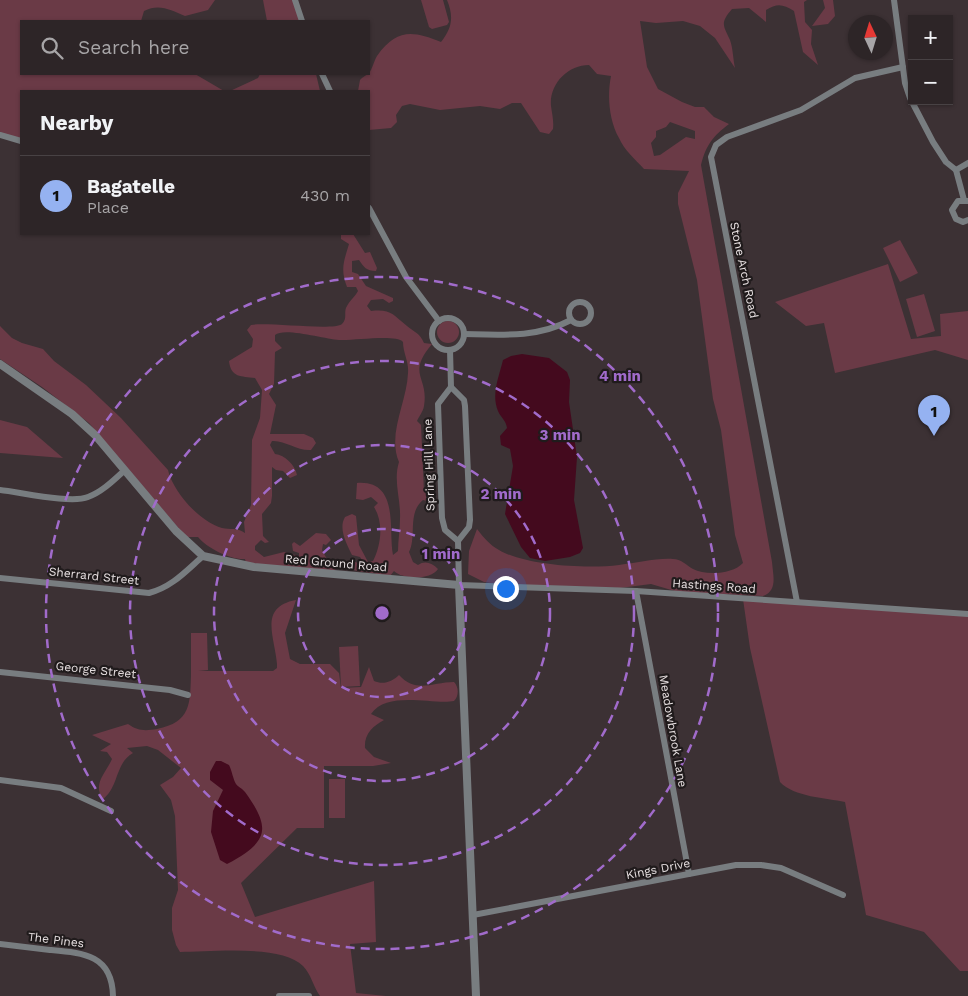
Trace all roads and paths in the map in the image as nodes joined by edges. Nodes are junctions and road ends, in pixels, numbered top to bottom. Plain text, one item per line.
1 (295, 0) edge
2 (894, 0) edge
3 (302, 20) edge
4 (903, 67) junction
5 (322, 75) edge
6 (330, 90) edge
7 (0, 135) edge
8 (20, 141) edge
9 (968, 163) edge
10 (956, 170) junction
11 (966, 200) edge
12 (370, 210) edge
13 (968, 220) edge
14 (571, 320) dead end
15 (438, 321) junction
16 (464, 334) junction
17 (450, 350) junction
18 (0, 364) edge
19 (451, 387) junction
20 (125, 470) junction
21 (0, 490) edge
22 (458, 541) junction
23 (203, 556) junction
24 (0, 578) edge
25 (459, 585) junction
26 (636, 591) junction
27 (797, 602) junction
28 (968, 614) edge
29 (0, 672) edge
30 (188, 695) dead end
31 (0, 780) edge
32 (111, 811) dead end
33 (689, 874) junction
34 (844, 894) dead end
35 (473, 915) junction
36 (0, 944) edge
37 (113, 996) edge
38 (279, 996) edge
39 (308, 996) edge
40 (476, 996) edge

1 - 3 street
2 - 4 street
4 - 10 street
4 - 27 street, Stone Arch Road
5 - 6 street
7 - 8 street
9 - 10 street
10 - 11 street
11 - 13 street
12 - 15 street
14 - 16 street
15 - 16 street
15 - 17 street
16 - 17 street
17 - 19 street
18 - 20 street
19 - 22 street
19 - 22 street, Spring Hill Lane
20 - 21 street
20 - 23 street
22 - 25 street
23 - 24 street, Sherrard Street
23 - 25 street, Red Ground Road
25 - 26 street, Hastings Road
25 - 35 street
26 - 27 street, Hastings Road
26 - 33 street, Meadowbrook Lane
27 - 28 street, Hastings Road
29 - 30 street, George Street
31 - 32 street
33 - 34 street, Kings Drive
33 - 35 street, Kings Drive
35 - 40 street
36 - 37 street, The Pines
38 - 39 street

